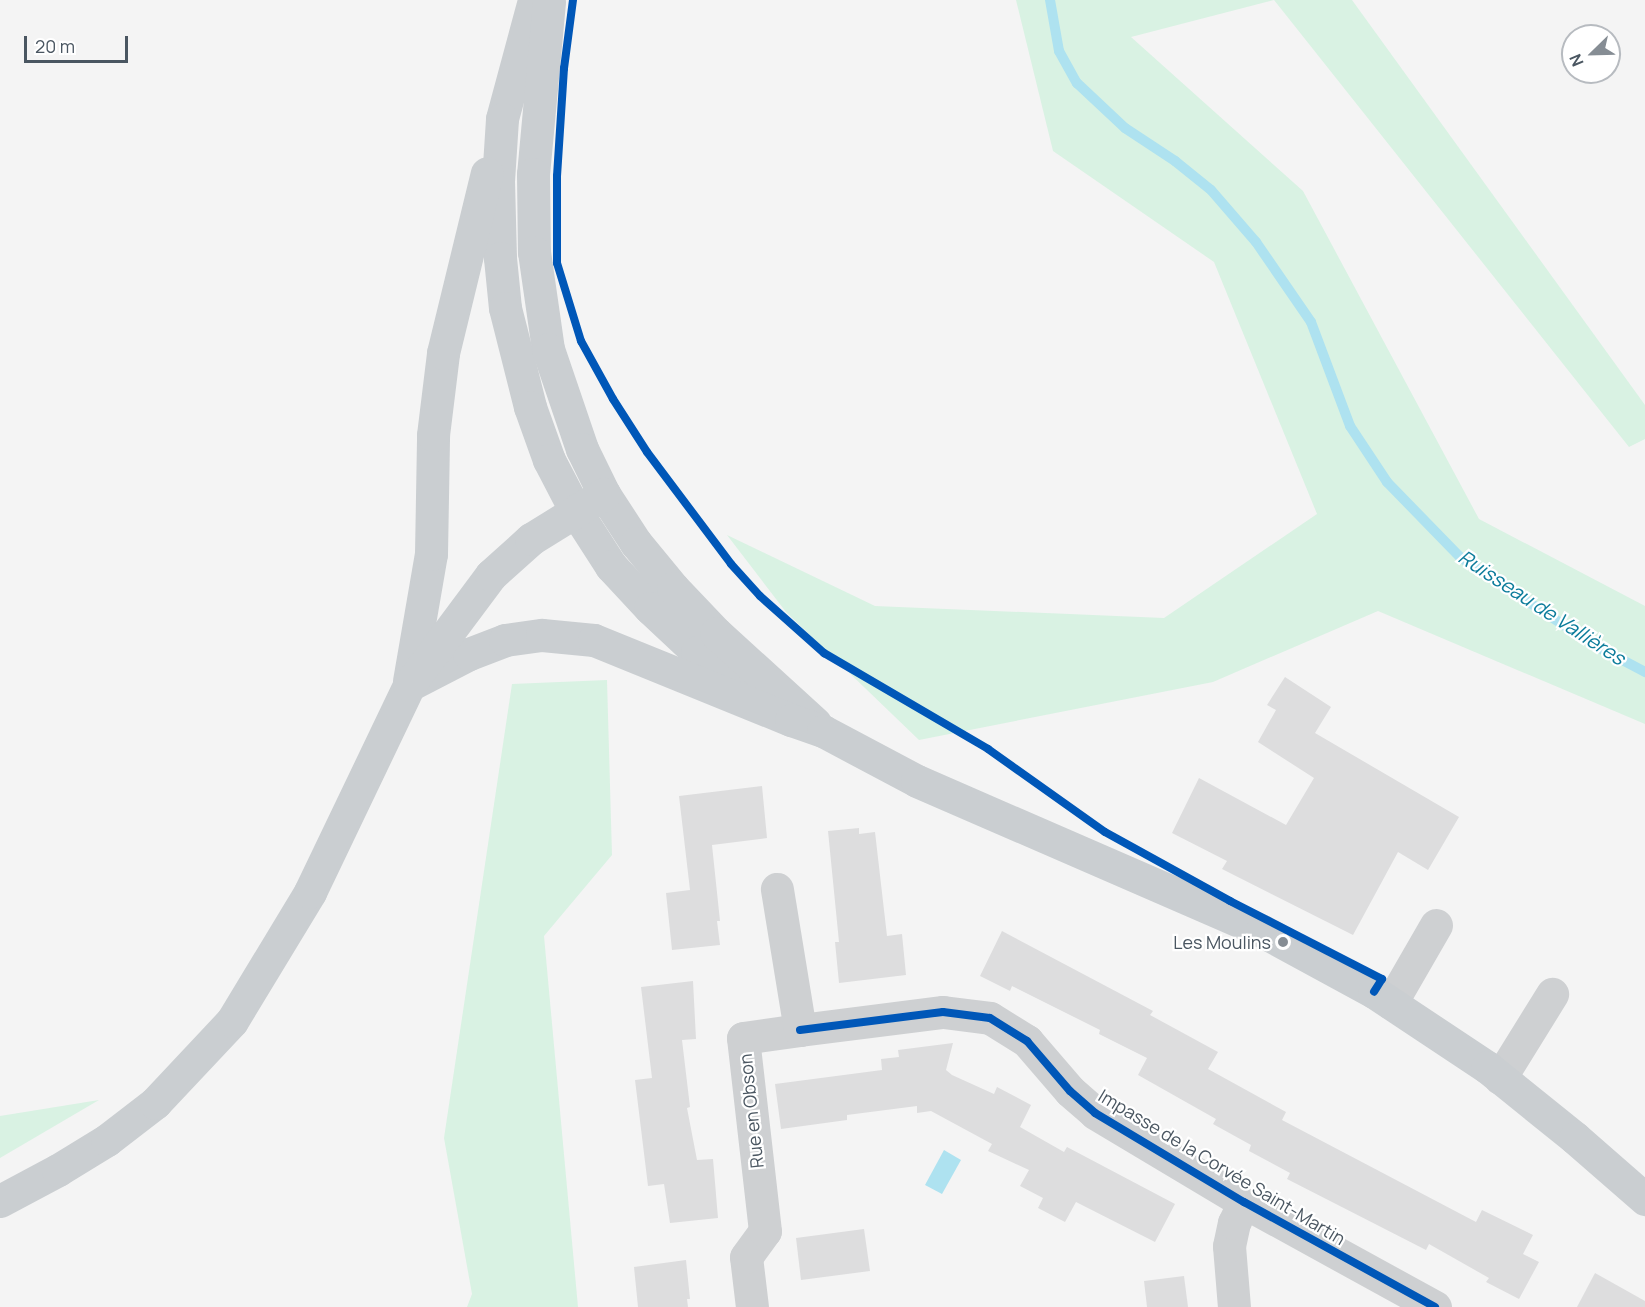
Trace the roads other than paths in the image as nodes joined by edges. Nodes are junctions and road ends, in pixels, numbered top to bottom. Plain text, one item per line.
1 (534, 0) edge
2 (550, 0) edge
3 (502, 119) junction
4 (604, 494) junction
5 (574, 510) junction
6 (409, 686) junction
7 (791, 720) junction
8 (823, 731) junction
9 (777, 889) dead end
10 (1436, 925) dead end
11 (1552, 994) dead end
12 (1391, 1003) junction
13 (800, 1030) junction
14 (1500, 1078) junction
15 (1645, 1199) edge
16 (0, 1201) edge
17 (1244, 1202) junction
18 (754, 1306) edge
19 (1234, 1307) edge
20 (1435, 1307) edge

1 - 3 main road
2 - 4 main road
3 - 5 main road
3 - 6 main road
4 - 5 main road
4 - 8 main road
5 - 6 main road
5 - 7 main road
6 - 7 main road
6 - 16 main road
7 - 8 main road
8 - 12 main road
9 - 13 street
10 - 12 street
11 - 14 street
12 - 14 main road
13 - 17 street, Impasse de la Corvée Saint-Martin
13 - 18 street, Rue en Obson
14 - 15 main road
17 - 19 street
17 - 20 street, Impasse de la Corvée Saint-Martin

